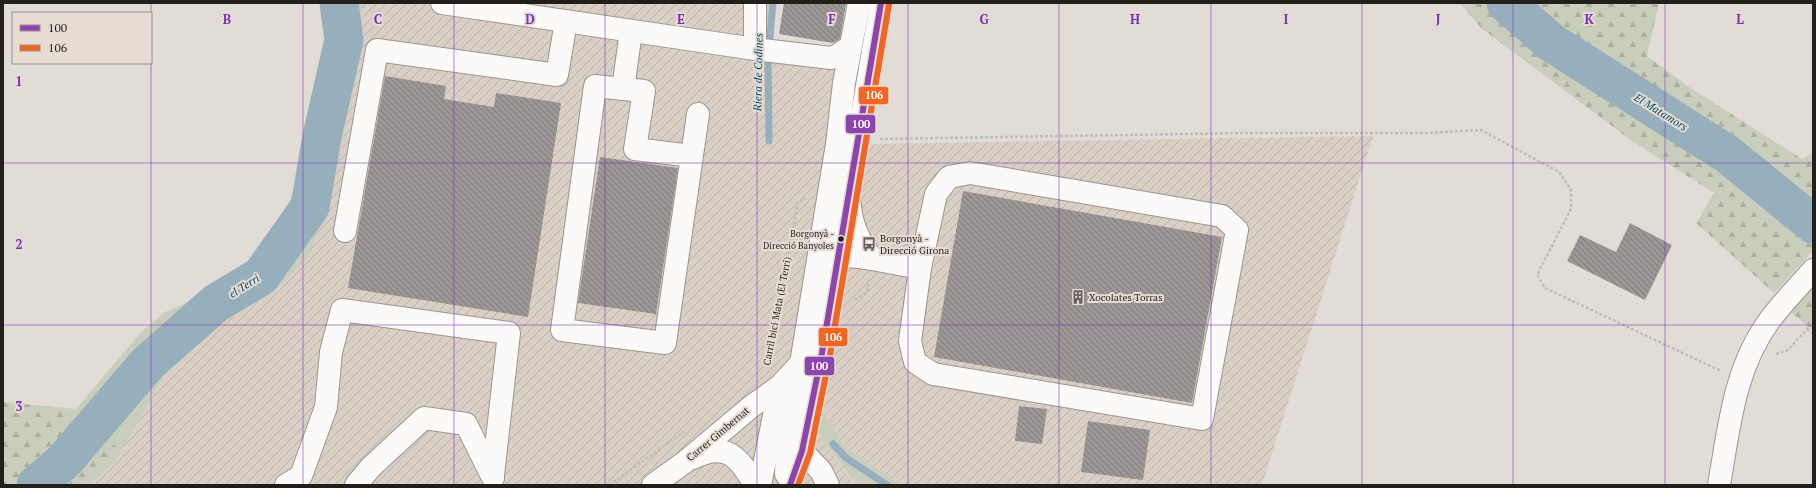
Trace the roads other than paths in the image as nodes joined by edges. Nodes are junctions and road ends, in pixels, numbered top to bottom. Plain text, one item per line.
1 (442, 3) edge
2 (755, 3) edge
3 (859, 3) edge
4 (871, 3) edge
5 (881, 3) edge
6 (566, 21) junction
7 (631, 31) junction
8 (755, 49) junction
9 (844, 60) junction
10 (622, 89) junction
11 (698, 114) dead end
12 (837, 144) junction
13 (692, 156) junction
14 (853, 170) junction
15 (849, 193) junction
16 (345, 231) dead end
17 (841, 255) junction
18 (872, 259) junction
19 (920, 268) junction
20 (1813, 270) edge
21 (828, 315) junction
22 (801, 363) junction
23 (773, 380) junction
24 (802, 451) junction
25 (685, 462) junction
26 (494, 480) edge
27 (286, 485) edge
28 (356, 485) edge
29 (653, 485) edge
30 (755, 485) edge
31 (760, 485) edge
32 (785, 485) edge
33 (790, 485) edge
34 (828, 485) edge
35 (1719, 485) edge

1 - 6 main road
2 - 8 main road
3 - 9 main road
4 - 9 main road
5 - 14 main road
6 - 7 main road
6 - 16 main road
7 - 8 main road
7 - 10 main road
8 - 9 main road
9 - 12 main road
9 - 14 main road
10 - 13 main road
10 - 13 main road
11 - 13 main road
12 - 17 main road
12 - 22 main road
14 - 15 main road
15 - 17 main road
15 - 18 main road
17 - 18 main road
17 - 21 main road
17 - 22 main road
18 - 19 main road
18 - 21 main road
19 - 19 main road
20 - 35 main road
21 - 24 main road
22 - 23 main road, Carrer Gimbernat
22 - 32 main road
23 - 25 main road, Carrer Gimbernat
23 - 31 main road
24 - 33 main road
24 - 34 main road
25 - 29 main road
25 - 30 main road, Carrer Gimbernat
26 - 27 main road
26 - 28 main road

